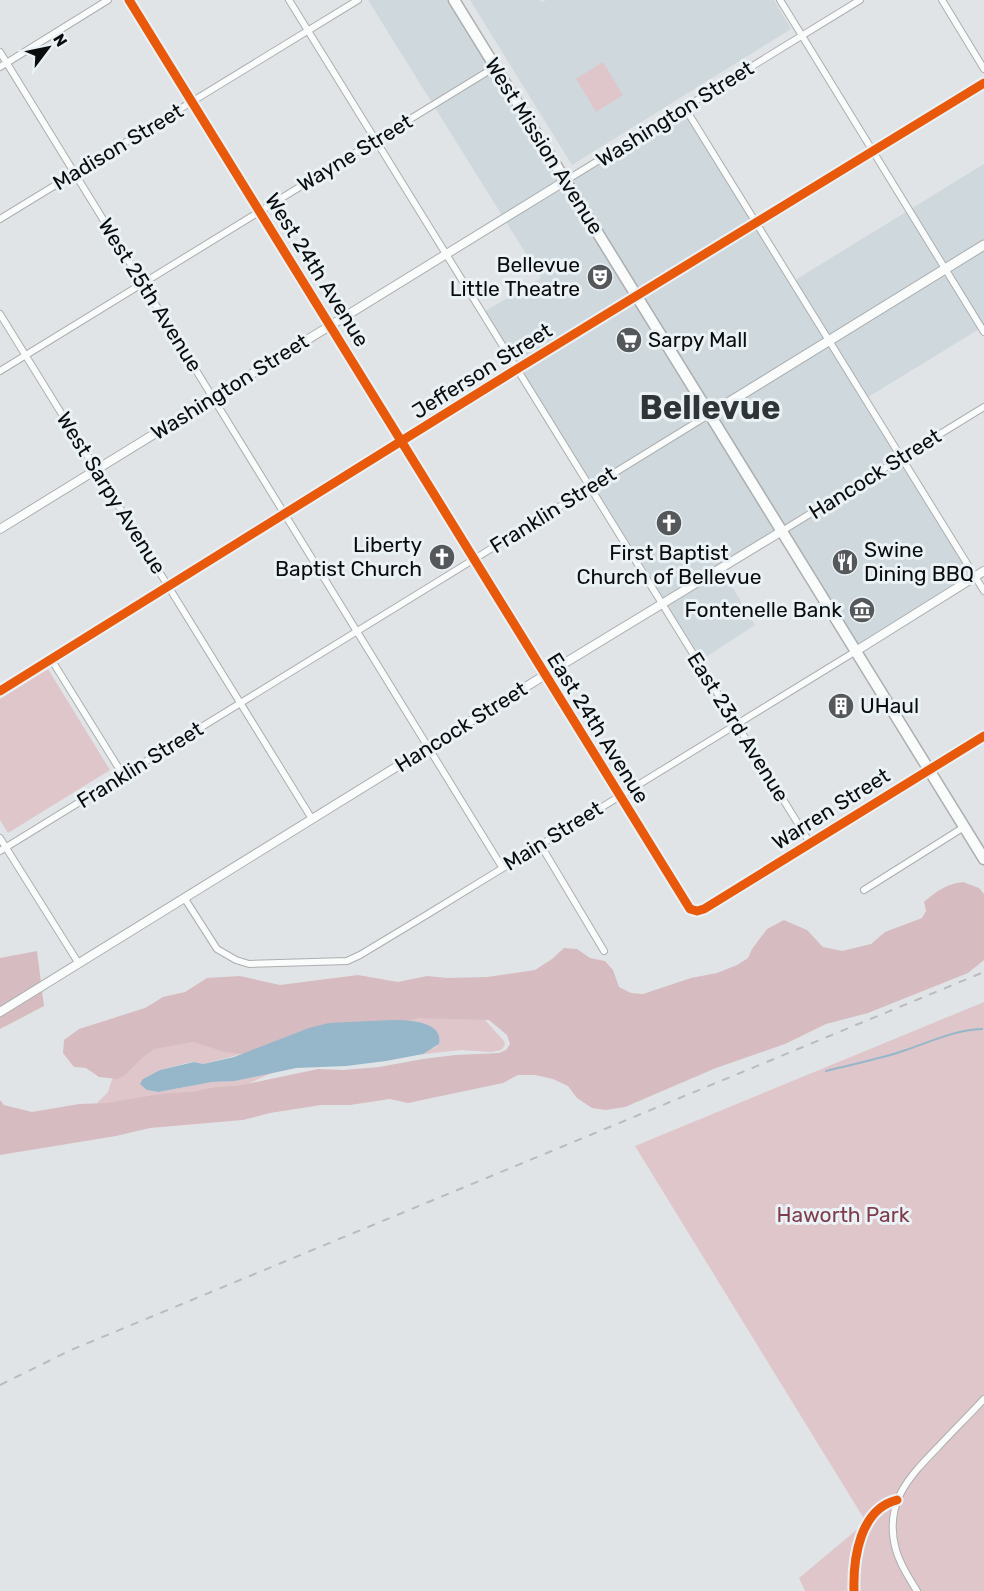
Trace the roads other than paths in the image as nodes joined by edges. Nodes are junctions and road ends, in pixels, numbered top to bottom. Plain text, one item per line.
1 (108, 0) edge
2 (129, 0) edge
3 (290, 0) edge
4 (358, 0) edge
5 (454, 0) edge
6 (780, 0) edge
7 (860, 0) edge
8 (942, 0) edge
9 (308, 31) junction
10 (802, 35) junction
11 (0, 52) edge
12 (7, 63) junction
13 (0, 67) edge
14 (495, 67) junction
15 (984, 69) edge
16 (984, 84) edge
17 (192, 102) junction
18 (685, 108) junction
19 (377, 140) junction
20 (873, 152) junction
21 (75, 173) junction
22 (566, 181) junction
23 (259, 211) junction
24 (0, 219) edge
25 (756, 224) junction
26 (984, 245) edge
27 (447, 254) junction
28 (946, 269) junction
29 (143, 283) junction
30 (637, 297) junction
31 (0, 314) edge
32 (330, 326) junction
33 (984, 332) edge
34 (828, 341) junction
35 (26, 355) junction
36 (517, 369) junction
37 (0, 371) edge
38 (214, 398) junction
39 (984, 407) edge
40 (710, 414) junction
41 (401, 442) junction
42 (901, 458) junction
43 (96, 470) junction
44 (590, 487) junction
45 (285, 514) junction
46 (0, 529) edge
47 (782, 531) junction
48 (473, 559) junction
49 (984, 571) edge
50 (975, 576) junction
51 (168, 586) junction
52 (984, 591) edge
53 (662, 604) junction
54 (358, 631) junction
55 (856, 651) junction
56 (51, 659) junction
57 (544, 675) junction
58 (0, 691) edge
59 (240, 703) junction
60 (736, 724) junction
61 (984, 736) edge
62 (429, 747) junction
63 (929, 771) junction
64 (123, 775) junction
65 (619, 795) junction
66 (312, 819) junction
67 (964, 827) junction
68 (0, 838) edge
69 (810, 843) junction
70 (540, 844) junction
71 (3, 850) edge
72 (984, 859) edge
73 (502, 867) junction
74 (864, 890) dead end
75 (185, 899) junction
76 (697, 911) joint
77 (604, 951) dead end
78 (79, 964) junction
79 (0, 1012) edge
80 (984, 1399) edge
81 (917, 1591) edge

1 - 12 street
2 - 17 street, West 24th Avenue
3 - 9 street, East 23rd Avenue
4 - 9 street, Madison Street
5 - 14 main road, West Mission Avenue
6 - 10 street
7 - 10 street, Washington Street
8 - 15 street
9 - 17 street, Madison Street
9 - 19 street, East 23rd Avenue
10 - 18 street, Washington Street
10 - 20 street
11 - 12 street, West 25th Avenue
12 - 13 street
12 - 21 street, West 25th Avenue
14 - 19 street, Wayne Street
14 - 22 main road, West Mission Avenue
16 - 20 street, Jefferson Street
17 - 21 street, Madison Street
17 - 23 street, West 24th Avenue
18 - 22 street, Washington Street
18 - 25 street
19 - 23 street, Wayne Street
19 - 27 street, East 23rd Avenue
20 - 25 street, Jefferson Street
20 - 28 street
21 - 24 street, Madison Street
21 - 29 street, West 25th Avenue
22 - 27 street, Washington Street
22 - 30 main road, West Mission Avenue
23 - 29 street, Wayne Street
23 - 32 street, West 24th Avenue
25 - 30 street, Jefferson Street
25 - 34 street
26 - 28 main road, Franklin Street
27 - 32 street, Washington Street
27 - 36 street, East 23rd Avenue
28 - 33 street
28 - 34 main road, Franklin Street
29 - 35 street, Wayne Street
29 - 38 street, West 25th Avenue
30 - 36 street, Jefferson Street
30 - 40 main road, West Mission Avenue
31 - 35 street, West Sarpy Avenue
32 - 38 street, Washington Street
32 - 41 street, West 24th Avenue
34 - 40 main road, Franklin Street
34 - 42 street
35 - 37 street, Wayne Street
35 - 43 street, West Sarpy Avenue
36 - 41 street, Jefferson Street
36 - 44 street, East 23rd Avenue
38 - 43 street, Washington Street
38 - 45 street, West 25th Avenue
39 - 42 street, Hancock Street
40 - 44 street, Franklin Street
40 - 47 main road, West Mission Avenue
41 - 45 street, Jefferson Street
41 - 48 street, West 24th Avenue
42 - 47 street, Hancock Street
42 - 50 street
43 - 46 street, Washington Street
43 - 51 street, West Sarpy Avenue
44 - 48 street, Franklin Street
44 - 53 street, East 23rd Avenue
45 - 51 street, Jefferson Street
45 - 54 street, West 25th Avenue
47 - 53 street, Hancock Street
47 - 55 main road, West Mission Avenue
48 - 54 street, Franklin Street
48 - 57 street, East 24th Avenue
49 - 50 street, Main Street
50 - 52 street
50 - 55 street, Main Street
51 - 56 street, Jefferson Street
51 - 59 street, West Sarpy Avenue
53 - 57 street, Hancock Street
53 - 60 street, East 23rd Avenue
54 - 59 street, Franklin Street
54 - 62 street, West 25th Avenue
55 - 60 street, Main Street
55 - 63 main road, West Mission Avenue
56 - 58 street, Jefferson Street
56 - 64 street
57 - 62 street, Hancock Street
57 - 65 street, East 24th Avenue
59 - 64 street, Franklin Street
59 - 66 street, West Sarpy Avenue
60 - 65 street, Main Street
60 - 69 street, East 23rd Avenue
61 - 63 street, Warren Street
62 - 66 street, Hancock Street
62 - 73 street, West 25th Avenue
63 - 67 main road, West Mission Avenue
63 - 69 street, Warren Street
64 - 71 street, Franklin Street
65 - 70 street, Main Street
65 - 76 street, East 24th Avenue
66 - 75 street, Hancock Street
67 - 72 main road, West Mission Avenue
67 - 74 street
68 - 71 street
69 - 76 street, Warren Street
70 - 73 street, Main Street
70 - 77 street
71 - 78 street
73 - 75 street, Main Street
75 - 78 street, Hancock Street
78 - 79 street, Hancock Street
80 - 81 street

